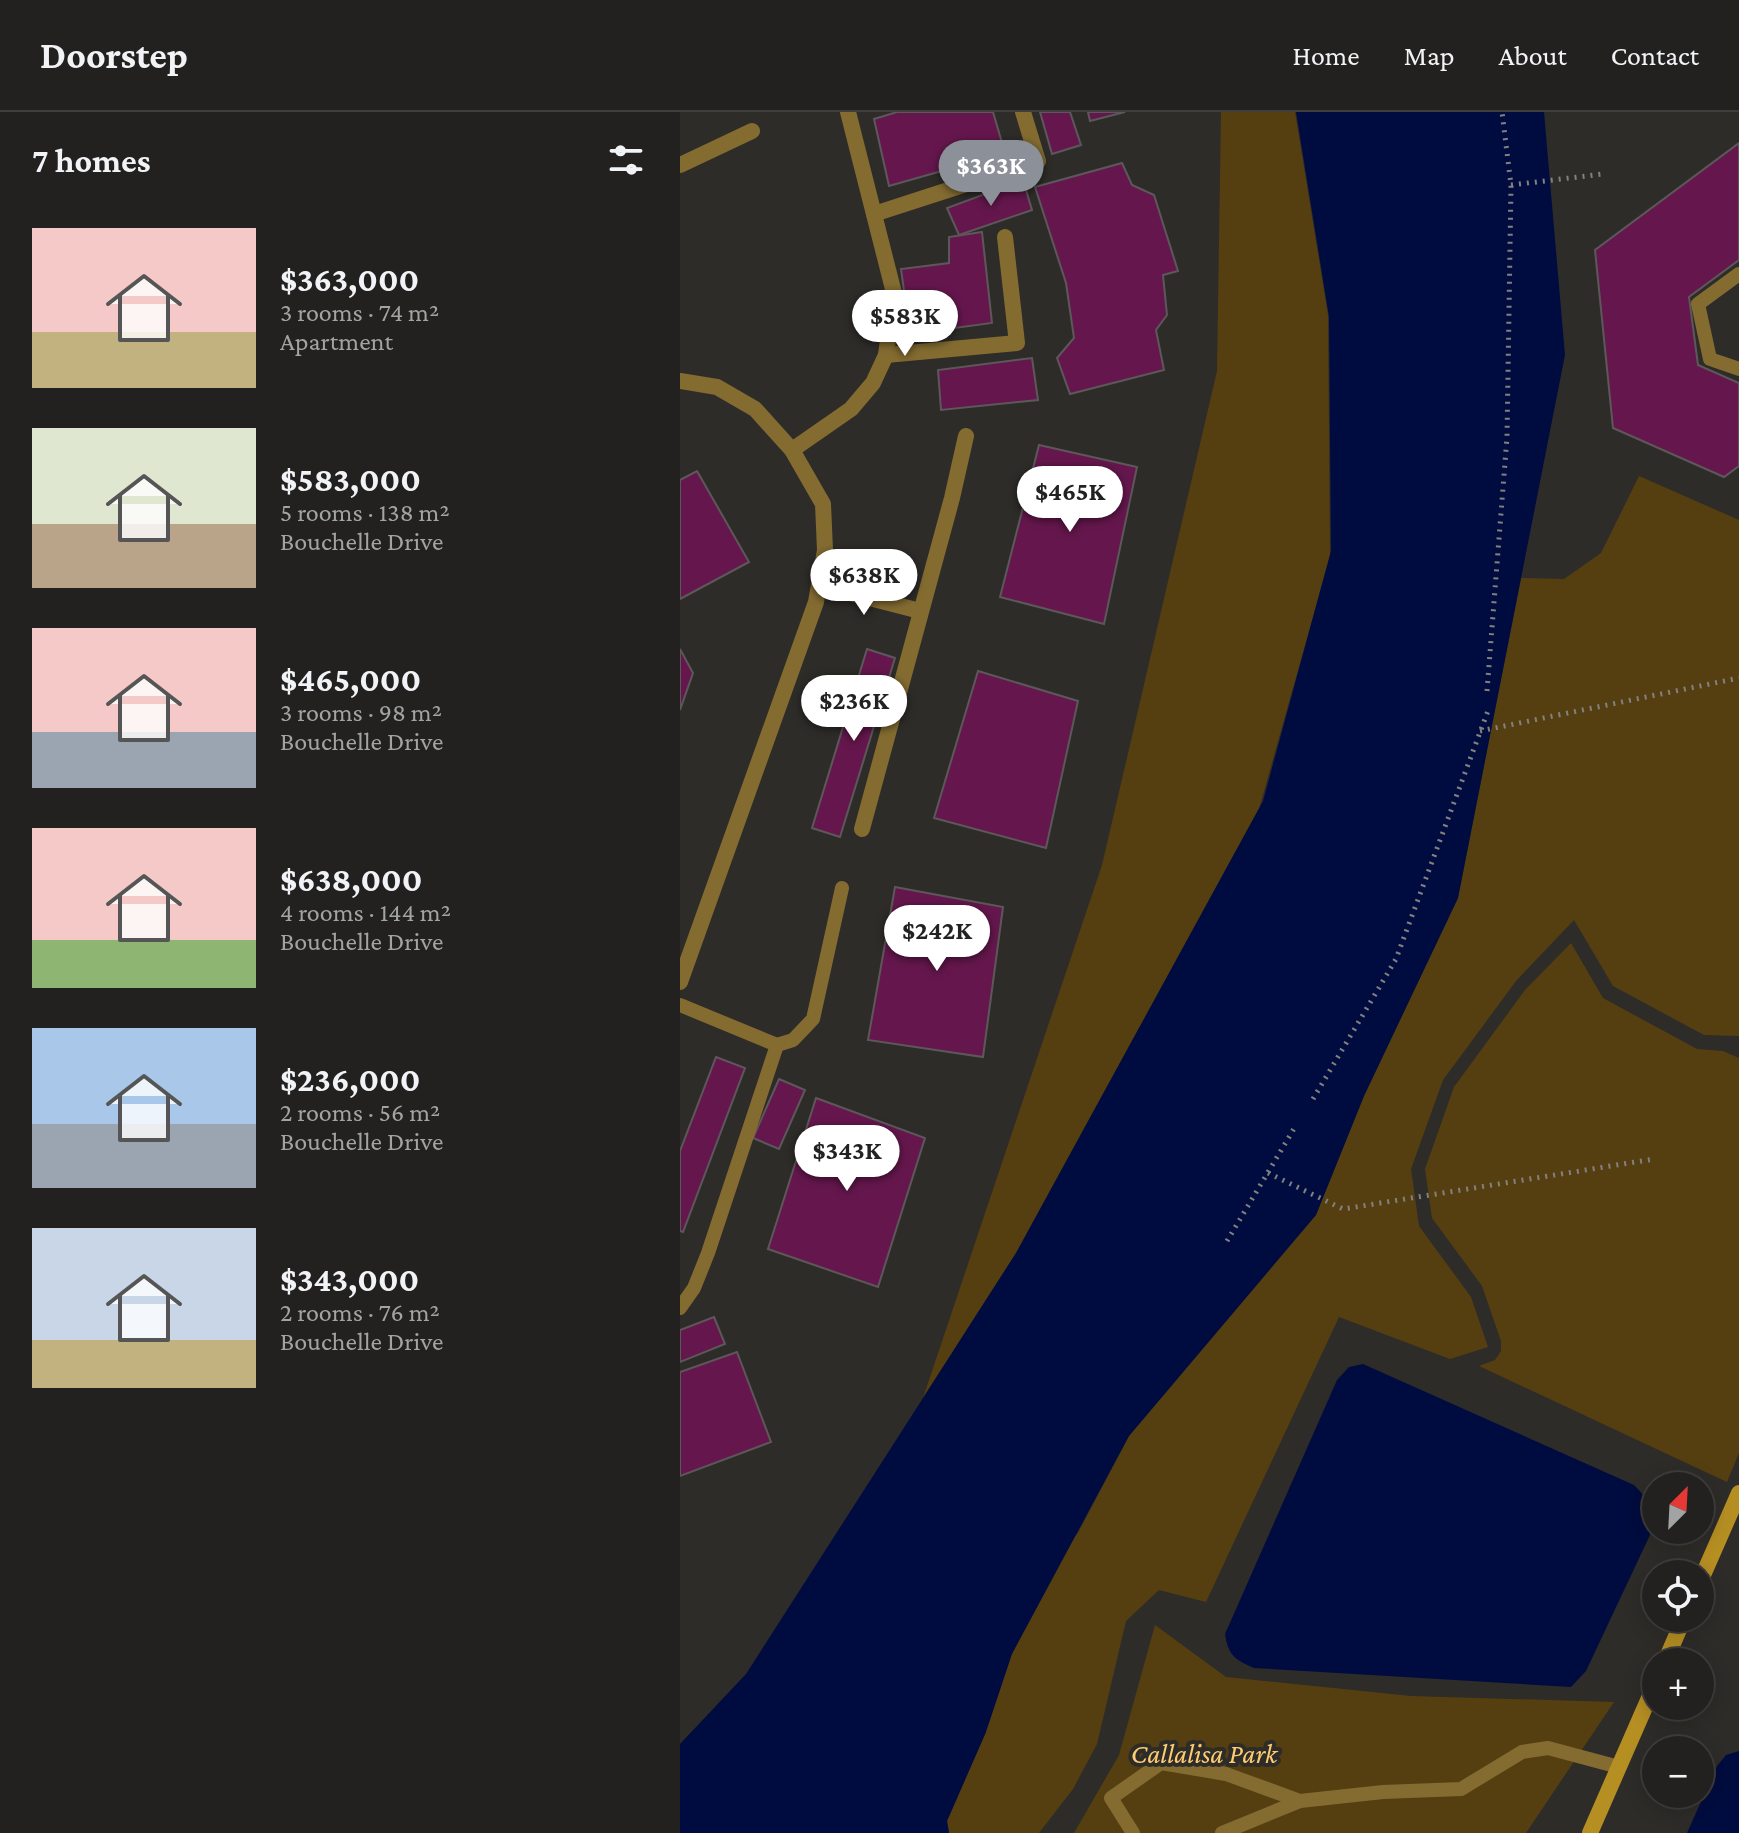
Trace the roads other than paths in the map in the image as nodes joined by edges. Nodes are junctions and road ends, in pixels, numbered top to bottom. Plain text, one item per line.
1 (848, 112) edge
2 (1023, 112) edge
3 (752, 131) dead end
4 (680, 165) edge
5 (874, 214) junction
6 (1005, 237) dead end
7 (1739, 274) edge
8 (886, 355) junction
9 (1739, 369) edge
10 (680, 381) edge
11 (966, 436) dead end
12 (792, 450) junction
13 (819, 585) junction
14 (920, 611) junction
15 (862, 829) dead end
16 (842, 888) dead end
17 (680, 982) edge
18 (680, 1005) edge
19 (777, 1045) junction
20 (680, 1308) edge
21 (1739, 1493) edge
22 (1710, 1560) edge
23 (1642, 1714) edge
24 (1619, 1767) junction
25 (1300, 1801) junction
26 (1133, 1833) edge
27 (1222, 1833) edge
28 (1590, 1833) edge

1 - 5 street
2 - 5 street
3 - 4 street
5 - 8 street
6 - 8 street
7 - 9 lane
8 - 12 street
10 - 12 street
11 - 14 street
12 - 13 street
13 - 14 street
13 - 17 street
14 - 15 street
16 - 19 lane
18 - 19 lane
19 - 20 lane
21 - 22 main road
23 - 24 main road
24 - 25 lane
24 - 28 main road
25 - 26 lane
25 - 27 lane

